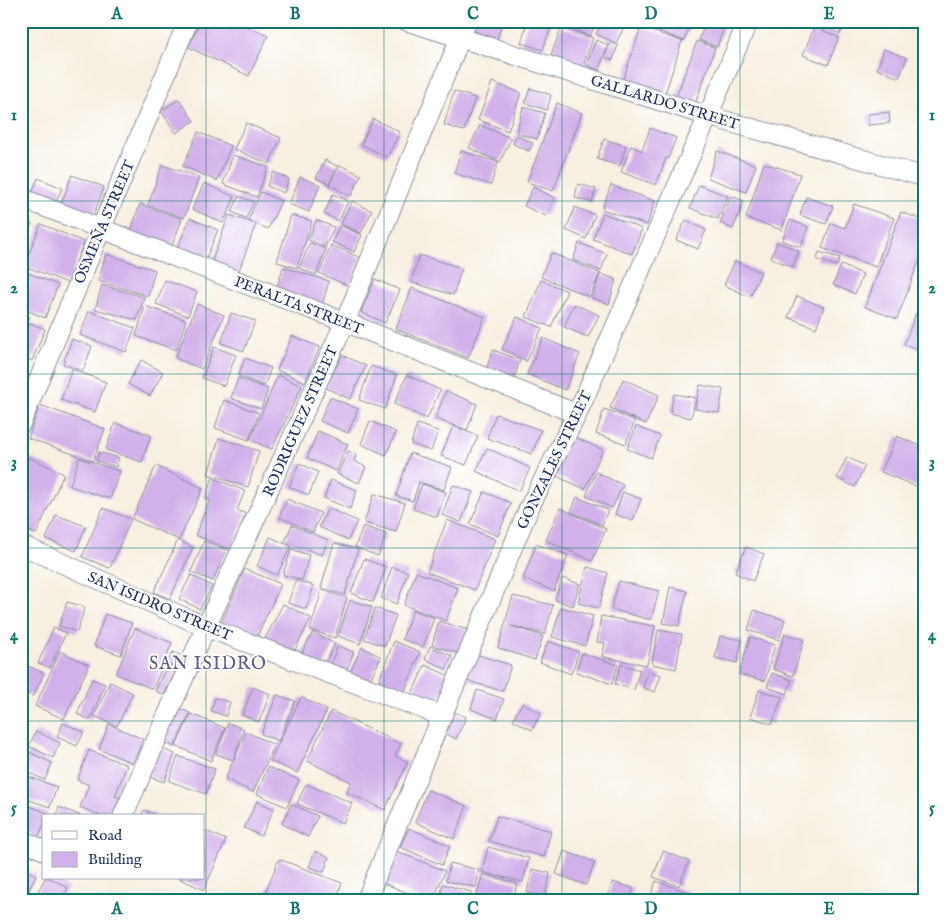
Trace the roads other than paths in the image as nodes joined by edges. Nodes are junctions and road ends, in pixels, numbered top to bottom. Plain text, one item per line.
1 (188, 21) edge
2 (407, 21) edge
3 (748, 21) edge
4 (464, 30) edge
5 (708, 116) junction
6 (925, 177) edge
7 (21, 198) edge
8 (101, 229) junction
9 (344, 322) junction
10 (577, 414) junction
11 (21, 423) edge
12 (21, 545) edge
13 (206, 627) junction
14 (442, 716) junction
15 (124, 814) edge
16 (21, 840) edge
17 (42, 849) edge
18 (366, 901) edge

1 - 8 street, OSMEÑA STREET
2 - 4 street, GALLARDO STREET
3 - 5 street, GONZALES STREET
4 - 5 street, GALLARDO STREET
4 - 9 street, RODRIGUEZ STREET
5 - 6 street, GALLARDO STREET
5 - 10 street, GONZALES STREET
7 - 8 street, PERALTA STREET
8 - 9 street, PERALTA STREET
8 - 11 street, OSMEÑA STREET
9 - 10 street, PERALTA STREET
9 - 13 street, RODRIGUEZ STREET
10 - 14 street, GONZALES STREET
12 - 13 street, SAN ISIDRO STREET
13 - 14 street, SAN ISIDRO STREET
13 - 15 street, RODRIGUEZ STREET
14 - 18 street, GONZALES STREET
16 - 17 street

